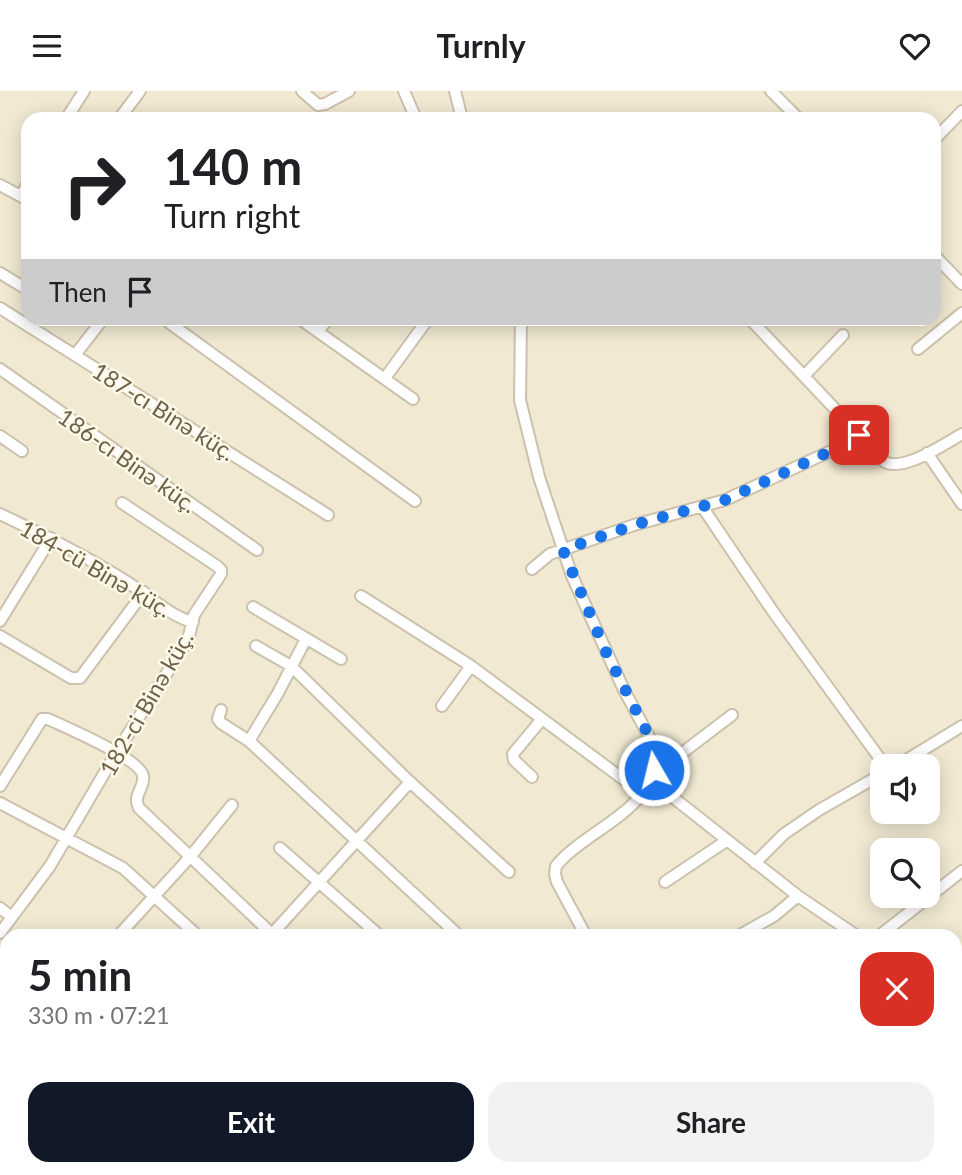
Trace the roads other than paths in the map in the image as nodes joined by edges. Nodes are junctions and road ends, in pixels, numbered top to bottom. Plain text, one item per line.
1 (84, 91) edge
2 (140, 91) edge
3 (302, 91) edge
4 (349, 91) edge
5 (404, 91) edge
6 (455, 91) edge
7 (771, 91) edge
8 (962, 111) edge
9 (70, 112) edge
10 (124, 112) edge
11 (413, 112) edge
12 (460, 112) edge
13 (792, 112) edge
14 (941, 133) edge
15 (0, 185) edge
16 (21, 196) edge
17 (941, 262) edge
18 (0, 274) edge
19 (962, 283) edge
20 (21, 286) edge
21 (0, 308) edge
22 (962, 313) edge
23 (21, 321) edge
24 (29, 326) edge
25 (98, 326) edge
26 (174, 326) edge
27 (310, 326) edge
28 (322, 326) edge
29 (423, 326) edge
30 (521, 326) edge
31 (757, 326) edge
32 (318, 331) junction
33 (843, 335) dead end
34 (918, 349) dead end
35 (75, 355) junction
36 (0, 369) edge
37 (804, 376) junction
38 (385, 378) junction
39 (414, 399) dead end
40 (962, 434) edge
41 (859, 435) junction
42 (0, 436) edge
43 (22, 451) dead end
44 (927, 453) junction
45 (415, 501) dead end
46 (122, 503) dead end
47 (962, 504) edge
48 (703, 508) junction
49 (0, 514) edge
50 (328, 515) dead end
51 (51, 538) junction
52 (257, 550) dead end
53 (563, 550) junction
54 (531, 569) dead end
55 (144, 592) junction
56 (361, 596) dead end
57 (253, 607) dead end
58 (0, 621) edge
59 (192, 622) junction
60 (0, 636) edge
61 (306, 639) junction
62 (256, 646) dead end
63 (341, 659) dead end
64 (291, 666) junction
65 (471, 666) junction
66 (442, 706) dead end
67 (221, 710) dead end
68 (732, 715) dead end
69 (542, 719) junction
70 (962, 726) edge
71 (249, 741) junction
72 (116, 753) junction
73 (877, 754) edge
74 (916, 754) edge
75 (654, 770) junction
76 (533, 777) dead end
77 (870, 781) edge
78 (410, 782) junction
79 (0, 786) edge
80 (647, 786) junction
81 (0, 803) edge
82 (232, 804) dead end
83 (67, 838) junction
84 (726, 841) junction
85 (357, 842) junction
86 (280, 848) dead end
87 (190, 857) junction
88 (755, 863) junction
89 (962, 871) edge
90 (509, 872) dead end
91 (665, 882) dead end
92 (319, 883) junction
93 (155, 896) junction
94 (798, 896) junction
95 (0, 908) edge
96 (12, 918) junction
97 (3, 929) edge
98 (124, 929) edge
99 (190, 929) edge
100 (267, 929) edge
101 (278, 929) edge
102 (372, 929) edge
103 (452, 929) edge
104 (582, 929) edge
105 (753, 929) edge
106 (847, 929) edge
107 (887, 929) edge

1 - 9 street
2 - 10 street
3 - 4 street
5 - 11 street
6 - 12 street
7 - 13 street
8 - 14 street
15 - 16 street
17 - 19 street
18 - 20 street
21 - 23 street, 187-cı Binə küç.
22 - 34 street
24 - 35 street, 187-cı Binə küç.
25 - 35 street
26 - 45 street
27 - 32 street
28 - 32 street
29 - 38 street
30 - 53 street
31 - 37 street
32 - 38 street
33 - 37 street
35 - 50 street, 187-cı Binə küç.
36 - 52 street, 186-cı Binə küç.
37 - 41 street
38 - 39 street
40 - 44 street
41 - 44 street
41 - 48 street
42 - 43 street
44 - 47 street
46 - 59 street, 182-ci Binə küç.
48 - 53 street
48 - 73 street
49 - 51 street, 184-cü Binə küç.
51 - 55 street, 184-cü Binə küç.
51 - 58 street
53 - 54 street
53 - 75 street
55 - 59 street, 184-cü Binə küç.
55 - 60 street
56 - 65 street
57 - 61 street
59 - 72 street, 182-ci Binə küç.
61 - 63 street
61 - 64 street
62 - 64 street
64 - 71 street
64 - 78 street
65 - 66 street
65 - 69 street
67 - 71 street
68 - 75 street
69 - 76 street
69 - 80 street
70 - 74 street
71 - 85 street
72 - 79 street
72 - 83 street, 182-ci Binə küç.
72 - 87 street
75 - 80 street
77 - 88 street
78 - 85 street
78 - 90 street
80 - 84 street
80 - 104 street
81 - 83 street
82 - 87 street
83 - 93 street
83 - 96 street, 182-ci Binə küç.
84 - 88 street
84 - 91 street
85 - 92 street
85 - 103 street
86 - 92 street
87 - 93 street
87 - 100 street
88 - 94 street
89 - 107 street
92 - 101 street
92 - 102 street
93 - 98 street
93 - 99 street
94 - 105 street
94 - 106 street
95 - 96 street
96 - 97 street, 182-ci Binə küç.

